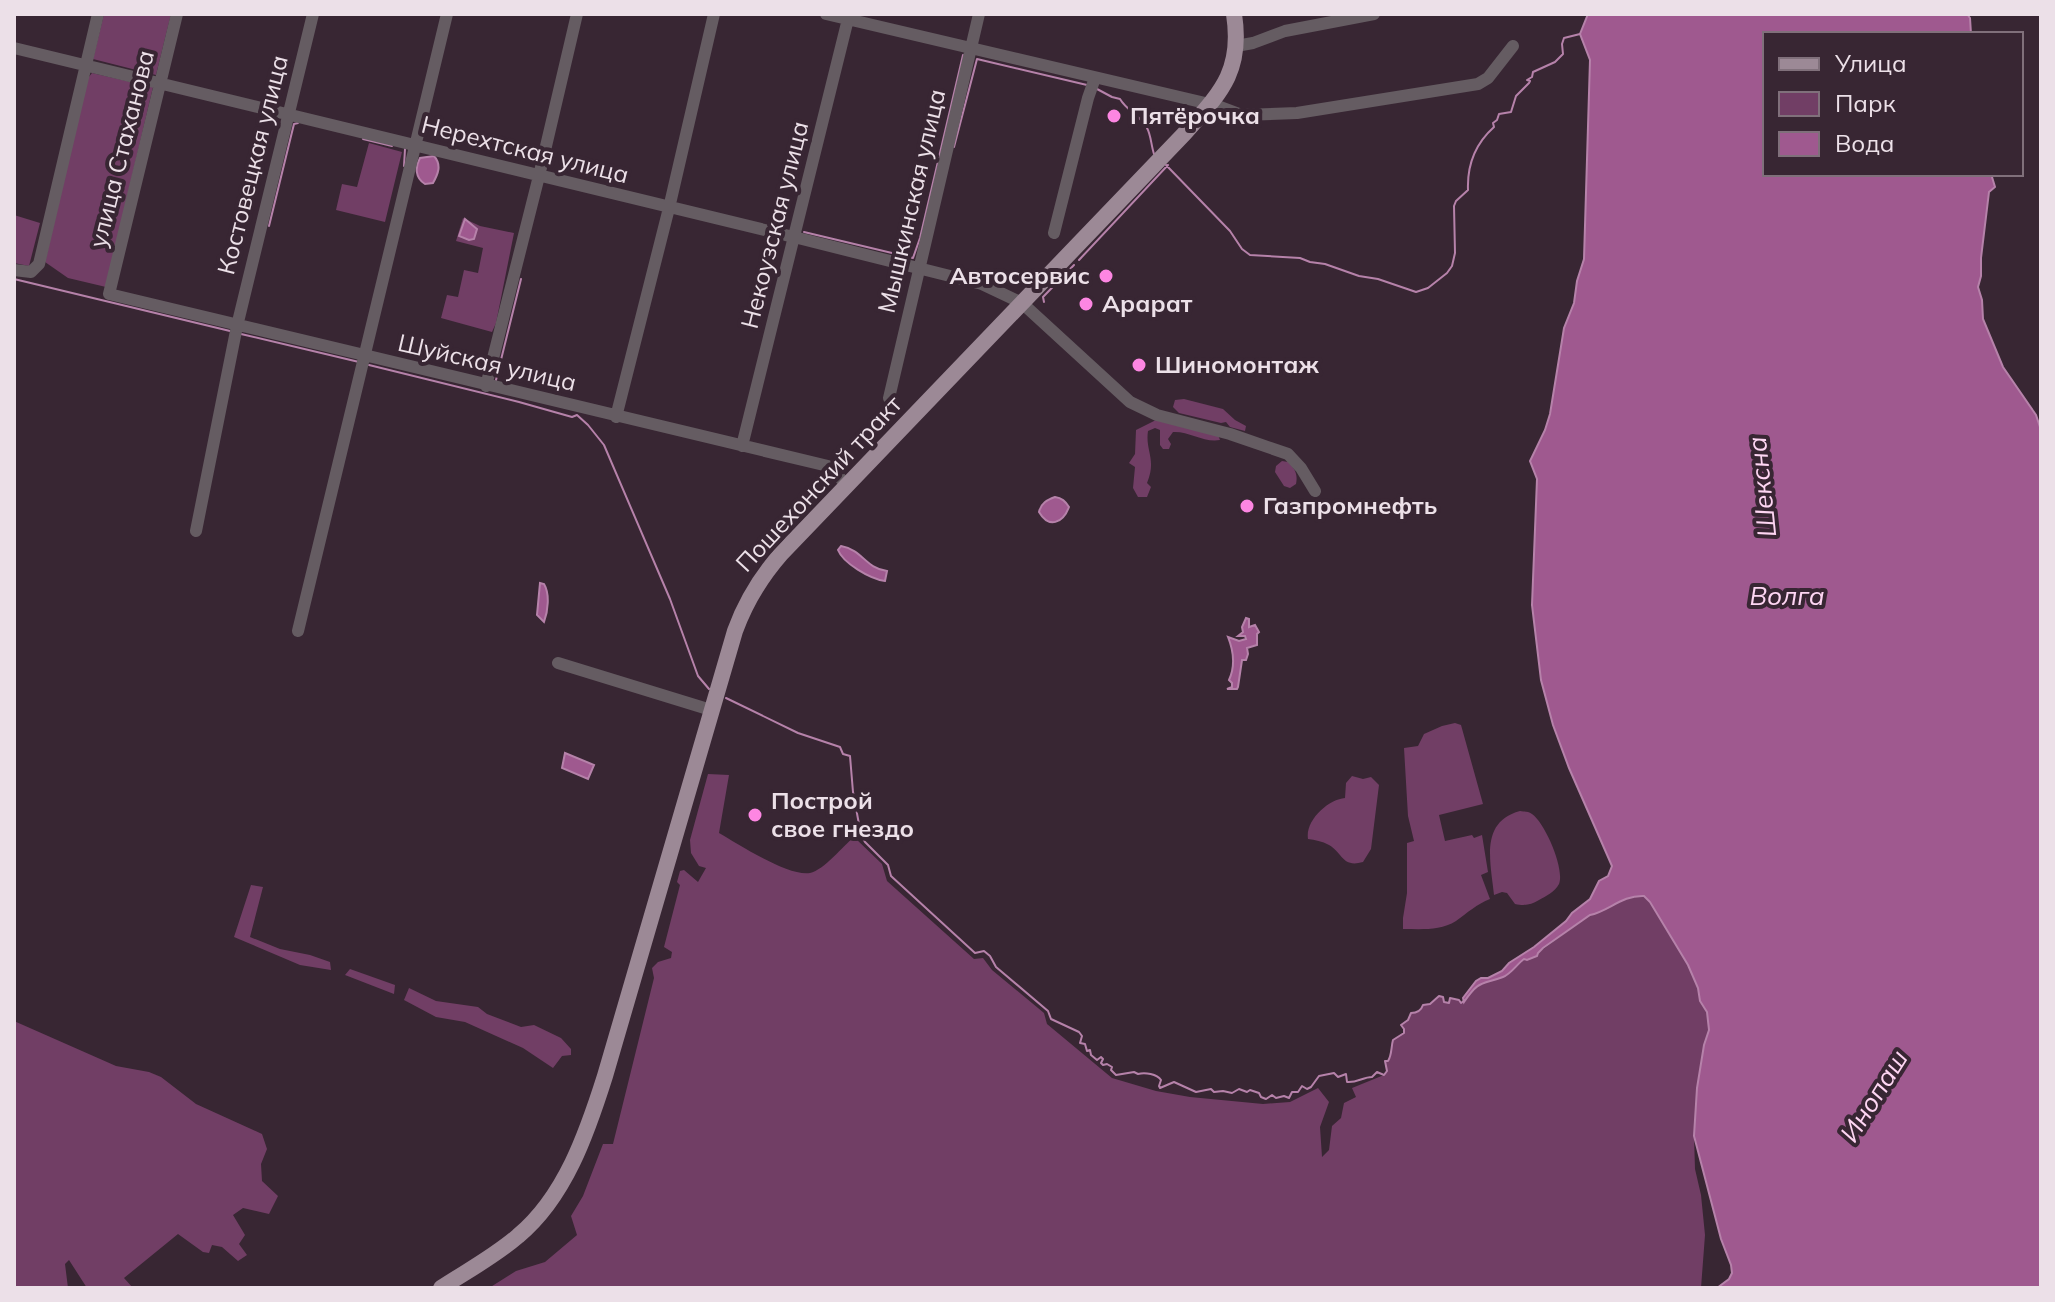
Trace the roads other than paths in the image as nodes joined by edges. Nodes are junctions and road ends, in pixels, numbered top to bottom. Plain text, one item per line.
1 (98, 14) edge
2 (177, 14) edge
3 (313, 14) edge
4 (447, 14) edge
5 (577, 14) edge
6 (714, 14) edge
7 (826, 14) edge
8 (979, 14) edge
9 (1234, 14) edge
10 (1374, 14) edge
11 (849, 17) edge
12 (1236, 46) junction
13 (1513, 46) dead end
14 (14, 48) edge
15 (971, 49) junction
16 (85, 65) junction
17 (1095, 78) junction
18 (160, 83) junction
19 (1210, 104) junction
20 (289, 114) junction
21 (416, 145) junction
22 (539, 176) junction
23 (669, 208) junction
24 (1054, 233) dead end
25 (795, 238) junction
26 (919, 268) junction
27 (14, 270) edge
28 (109, 294) joint
29 (1022, 303) junction
30 (236, 330) junction
31 (363, 361) junction
32 (486, 386) junction
33 (889, 398) dead end
34 (616, 417) junction
35 (742, 446) junction
36 (848, 486) junction
37 (1315, 491) dead end
38 (196, 531) dead end
39 (298, 631) dead end
40 (558, 663) dead end
41 (711, 710) junction
42 (441, 1288) edge

1 - 16 street
2 - 18 street, улица Стаханова
3 - 20 street, Костовецкая улица
4 - 21 street
5 - 22 street
6 - 23 street
7 - 11 street
8 - 15 street, Мышкинская улица
9 - 12 main road
10 - 12 street
11 - 15 street
11 - 25 street, Некоузская улица
12 - 19 main road, Пошехонский тракт
13 - 19 street
14 - 16 street, Нерехтская улица
15 - 17 street
15 - 26 street, Мышкинская улица
16 - 18 street, Нерехтская улица
16 - 27 street
17 - 19 street
17 - 24 street
18 - 20 street, Нерехтская улица
18 - 28 street, улица Стаханова
19 - 29 main road, Пошехонский тракт
20 - 21 street, Нерехтская улица
20 - 30 street, Костовецкая улица
21 - 22 street, Нерехтская улица
21 - 31 street
22 - 23 street, Нерехтская улица
22 - 32 street
23 - 25 street, Нерехтская улица
23 - 34 street
25 - 26 street, Нерехтская улица
25 - 35 street, Некоузская улица
26 - 29 street, Нерехтская улица
26 - 33 street, Мышкинская улица
28 - 30 street, Шуйская улица
29 - 36 main road, Пошехонский тракт
29 - 37 street, Нерехтская улица
30 - 31 street, Шуйская улица
30 - 38 street, Костовецкая улица
31 - 32 street, Шуйская улица
31 - 39 street
32 - 34 street, Шуйская улица
34 - 35 street, Шуйская улица
35 - 36 street, Шуйская улица
36 - 41 main road, Пошехонский тракт
40 - 41 street
41 - 42 main road, Пошехонский тракт

